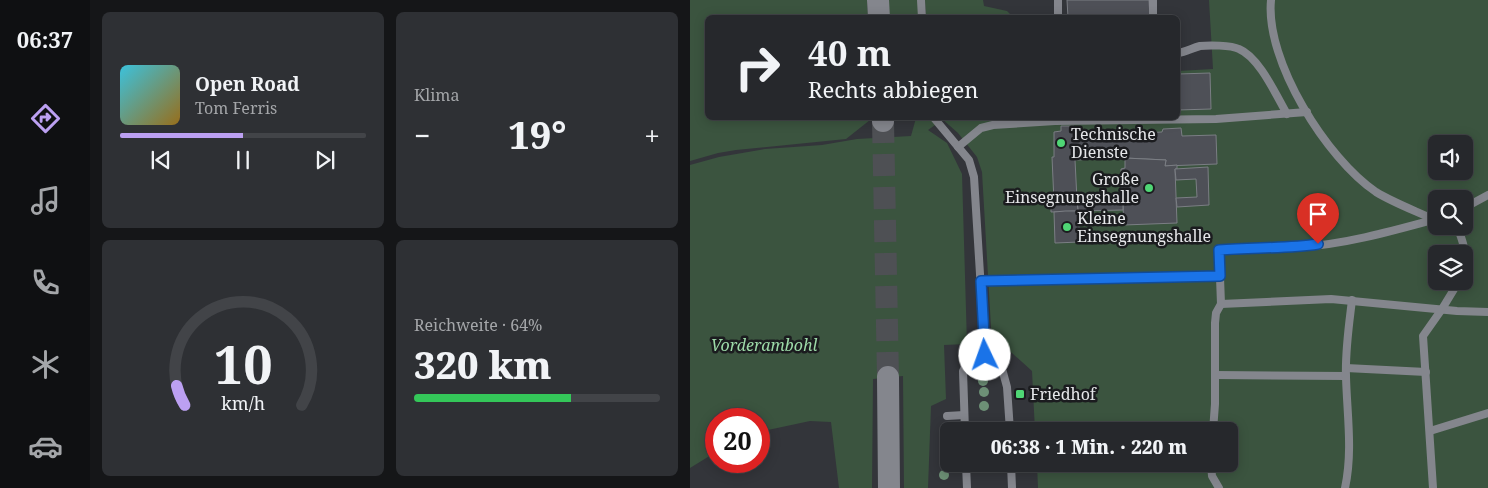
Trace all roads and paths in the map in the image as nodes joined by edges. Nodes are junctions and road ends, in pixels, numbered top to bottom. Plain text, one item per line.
1 (878, 0) edge
2 (921, 0) edge
3 (1058, 0) edge
4 (1153, 0) edge
5 (1271, 0) edge
6 (879, 15) edge
7 (922, 15) edge
8 (1058, 15) edge
9 (1154, 15) edge
10 (1180, 53) edge
11 (1306, 112) junction
12 (1287, 114) junction
13 (1180, 119) edge
14 (936, 120) edge
15 (1140, 120) edge
16 (958, 147) junction
17 (1488, 195) edge
18 (1473, 203) edge
19 (1428, 215) edge
20 (1428, 221) edge
21 (1220, 276) junction
22 (981, 281) junction
23 (1454, 290) edge
24 (1352, 300) junction
25 (1221, 304) junction
26 (1442, 309) junction
27 (1488, 312) edge
28 (985, 355) junction
29 (1346, 372) junction
30 (1426, 372) junction
31 (1215, 375) junction
32 (888, 377) tunnel mouth
33 (1488, 413) edge
34 (964, 415) junction
35 (947, 416) dead end
36 (964, 422) edge
37 (1009, 422) edge
38 (1214, 422) edge
39 (1430, 431) junction
40 (966, 472) edge
41 (1011, 472) edge
42 (1212, 472) edge
43 (889, 488) edge
44 (967, 488) edge
45 (1012, 488) edge
46 (1219, 488) edge
47 (1345, 488) edge
48 (1433, 488) edge

1 - 6 main road
2 - 7 lane
3 - 8 lane
4 - 9 lane
5 - 11 lane
10 - 12 lane
11 - 12 lane
11 - 19 lane
12 - 13 lane
14 - 16 lane
15 - 16 lane
16 - 22 lane
17 - 18 lane
20 - 21 lane
21 - 22 lane
21 - 25 lane
22 - 28 lane
23 - 26 lane
24 - 25 lane
24 - 26 lane
24 - 29 lane
25 - 31 lane
26 - 27 lane
26 - 30 lane
28 - 34 lane
28 - 37 lane
29 - 30 lane
29 - 31 lane
29 - 47 lane
30 - 39 lane
31 - 38 lane
32 - 43 main road
33 - 39 lane
34 - 35 lane
34 - 36 lane
39 - 48 lane
40 - 44 lane
41 - 45 lane
42 - 46 lane

